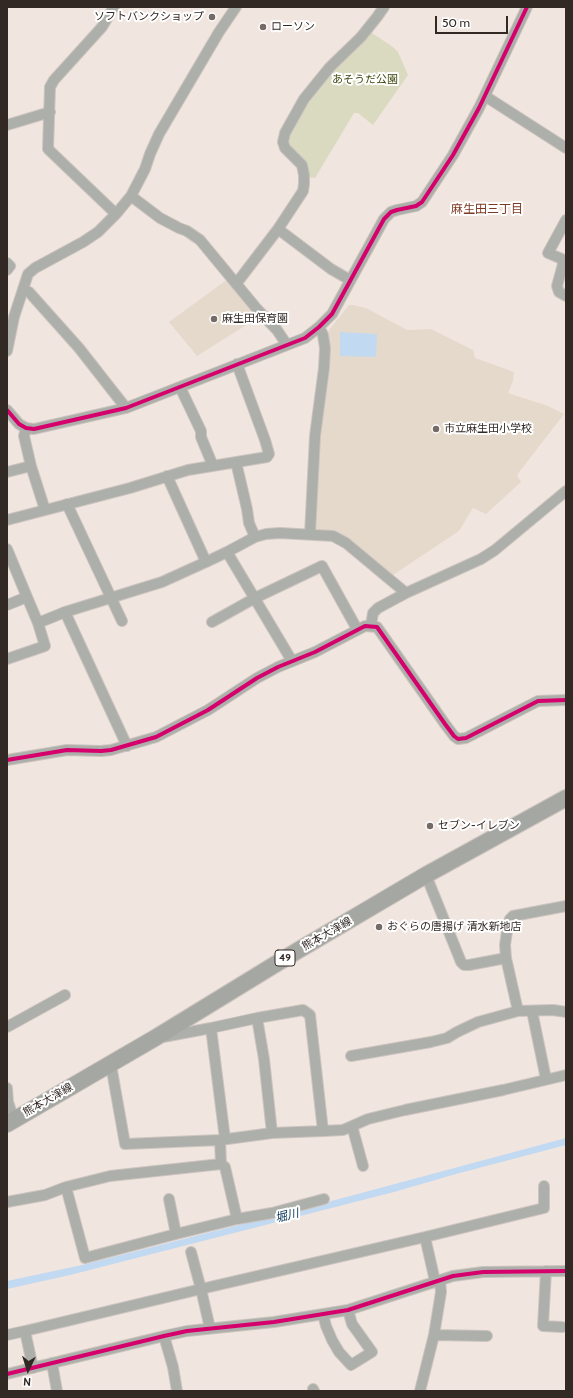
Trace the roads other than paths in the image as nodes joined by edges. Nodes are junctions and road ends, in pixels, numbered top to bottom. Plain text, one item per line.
1 (114, 7) edge
2 (236, 7) edge
3 (384, 7) edge
4 (527, 7) edge
5 (485, 96) junction
6 (50, 112) junction
7 (7, 125) edge
8 (566, 148) edge
9 (131, 196) junction
10 (116, 214) junction
11 (566, 220) edge
12 (278, 229) junction
13 (7, 263) edge
14 (7, 270) edge
15 (350, 280) junction
16 (236, 284) junction
17 (23, 288) junction
18 (566, 296) edge
19 (11, 316) edge
20 (319, 327) junction
21 (287, 345) junction
22 (7, 351) edge
23 (237, 364) junction
24 (180, 387) junction
25 (126, 408) junction
26 (7, 410) edge
27 (26, 428) junction
28 (236, 462) junction
29 (31, 466) junction
30 (213, 466) junction
31 (7, 472) edge
32 (167, 476) junction
33 (566, 490) edge
34 (67, 504) junction
35 (45, 510) junction
36 (7, 520) edge
37 (310, 534) junction
38 (255, 537) junction
39 (7, 549) edge
40 (227, 552) junction
41 (206, 562) junction
42 (406, 593) junction
43 (27, 597) junction
44 (111, 597) junction
45 (255, 598) junction
46 (7, 605) edge
47 (65, 612) junction
48 (122, 621) dead end
49 (212, 622) dead end
50 (38, 623) junction
51 (371, 626) junction
52 (357, 629) junction
53 (7, 658) edge
54 (292, 661) junction
55 (566, 700) edge
56 (127, 746) junction
57 (7, 760) edge
58 (566, 798) edge
59 (426, 875) junction
60 (566, 906) edge
61 (506, 958) junction
62 (65, 995) dead end
63 (532, 1011) junction
64 (518, 1012) junction
65 (566, 1012) edge
66 (258, 1018) junction
67 (7, 1027) edge
68 (211, 1028) junction
69 (155, 1038) junction
70 (351, 1056) dead end
71 (111, 1065) junction
72 (566, 1075) edge
73 (546, 1079) junction
74 (7, 1088) edge
75 (11, 1122) edge
76 (352, 1126) junction
77 (323, 1131) junction
78 (272, 1133) junction
79 (222, 1139) junction
80 (221, 1164) junction
81 (363, 1166) dead end
82 (544, 1186) dead end
83 (66, 1187) junction
84 (169, 1199) dead end
85 (324, 1199) dead end
86 (7, 1202) edge
87 (237, 1219) junction
88 (176, 1234) junction
89 (426, 1237) junction
90 (191, 1252) dead end
91 (546, 1271) junction
92 (566, 1272) edge
93 (437, 1280) junction
94 (201, 1289) junction
95 (348, 1310) junction
96 (323, 1314) junction
97 (562, 1327) dead end
98 (208, 1329) junction
99 (25, 1331) junction
100 (7, 1335) edge
101 (434, 1335) junction
102 (164, 1336) junction
103 (487, 1336) dead end
104 (52, 1363) junction
105 (33, 1368) junction
106 (7, 1374) edge
107 (58, 1391) edge
108 (177, 1391) edge
109 (420, 1391) edge

1 - 6 street
2 - 9 street
3 - 12 street
4 - 5 street
5 - 8 street
5 - 15 street
6 - 7 street
6 - 10 street
9 - 10 street
9 - 16 street
10 - 17 street
11 - 18 street
12 - 15 street
12 - 16 street
13 - 14 street
15 - 20 street
16 - 21 street
17 - 19 street
17 - 25 street
19 - 22 street
20 - 21 street
20 - 37 street
21 - 23 street
23 - 24 street
23 - 28 street
24 - 25 street
24 - 30 street
25 - 27 street
26 - 27 street
27 - 29 street
28 - 30 street
28 - 38 street
29 - 31 street
29 - 35 street
30 - 32 street
32 - 34 street
32 - 41 street
33 - 42 street
34 - 35 street
34 - 44 street
35 - 36 street
37 - 38 street
37 - 42 street
38 - 40 street
39 - 43 street
40 - 41 street
40 - 45 street
41 - 44 street
42 - 51 street
43 - 46 street
43 - 50 street
44 - 47 street
44 - 48 street
45 - 49 street
45 - 52 street
45 - 54 street
47 - 50 street
47 - 56 street
50 - 53 street
51 - 52 street
51 - 55 street
52 - 54 street
54 - 56 street
56 - 57 street
58 - 59 main road, 熊本大津線 / 49
59 - 61 street
59 - 69 main road, 熊本大津線 / 49
60 - 61 street
61 - 64 street
62 - 67 street
63 - 64 street
63 - 65 street
63 - 73 street
64 - 70 street
66 - 68 street
66 - 77 street
66 - 78 street
68 - 69 street
68 - 79 street
69 - 71 main road, 熊本大津線 / 49
71 - 75 main road, 熊本大津線 / 49
71 - 79 street
72 - 73 street
73 - 76 street
74 - 75 street
76 - 77 street
76 - 81 street
77 - 78 street
78 - 79 street
79 - 80 street
80 - 83 street
80 - 87 street
82 - 89 street
83 - 86 street
83 - 88 street
84 - 88 street
85 - 87 street
87 - 88 street
89 - 93 street
89 - 94 street
90 - 94 street
91 - 92 street
91 - 93 street
91 - 97 street
93 - 95 street
93 - 101 street
94 - 98 street
94 - 99 street
95 - 96 street
95 - 96 street
96 - 98 street
98 - 102 street
99 - 100 street
99 - 105 street
101 - 103 street
101 - 109 street
102 - 104 street
102 - 108 street
104 - 105 street
104 - 107 street
105 - 106 street

